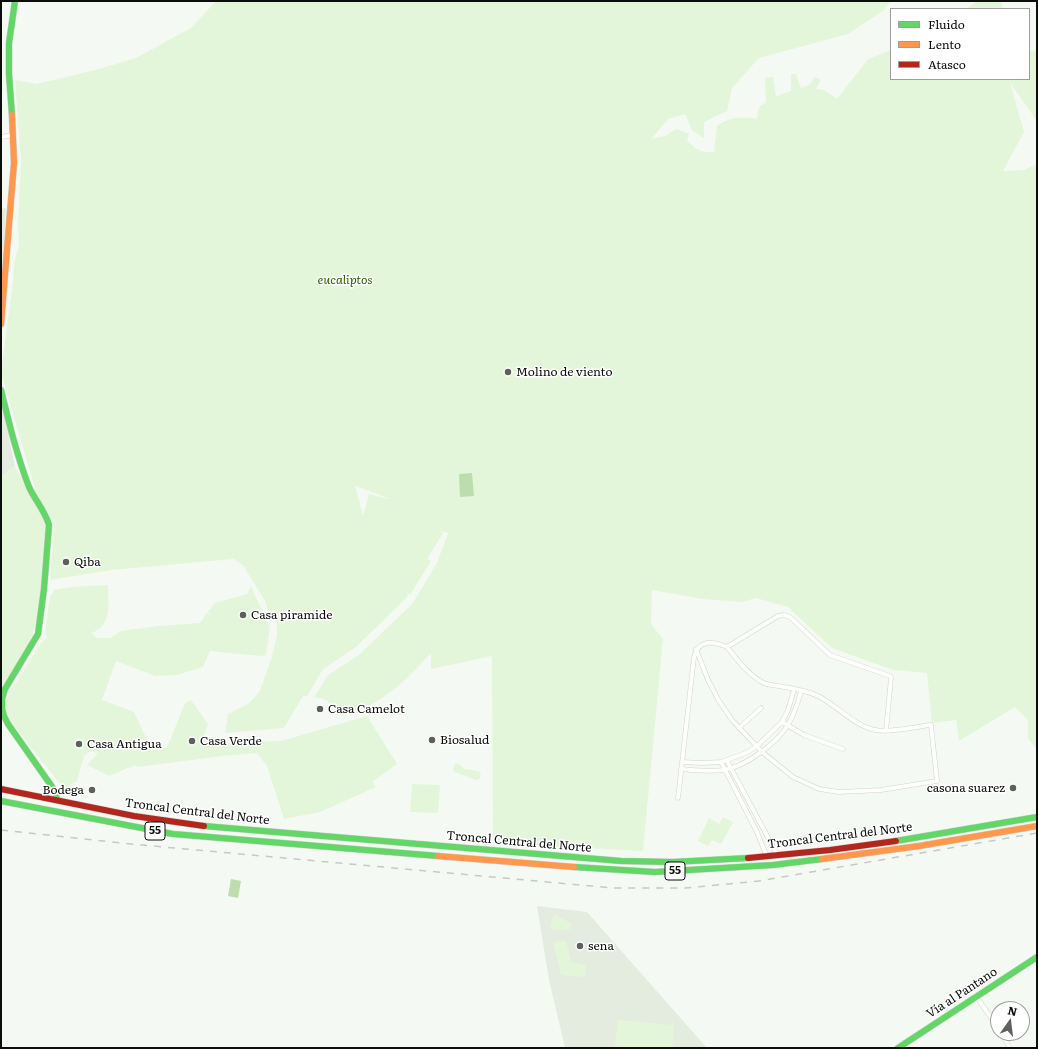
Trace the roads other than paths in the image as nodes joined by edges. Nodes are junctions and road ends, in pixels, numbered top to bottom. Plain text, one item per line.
1 (15, 1) edge
2 (13, 135) junction
3 (1, 137) edge
4 (1, 324) edge
5 (1, 390) edge
6 (727, 647) junction
7 (696, 649) junction
8 (794, 690) junction
9 (801, 691) junction
10 (762, 708) dead end
11 (782, 722) junction
12 (787, 726) junction
13 (738, 728) junction
14 (886, 731) junction
15 (757, 746) junction
16 (844, 749) dead end
17 (762, 752) junction
18 (728, 761) junction
19 (682, 762) junction
20 (721, 762) junction
21 (731, 768) junction
22 (681, 769) junction
23 (724, 770) junction
24 (1, 790) edge
25 (678, 798) dead end
26 (57, 800) junction
27 (1, 801) edge
28 (753, 807) junction
29 (746, 811) junction
30 (1037, 817) edge
31 (1037, 826) edge
32 (778, 856) junction
33 (768, 857) junction
34 (1037, 957) edge
35 (976, 996) junction
36 (990, 1014) edge
37 (898, 1048) edge

1 - 2 main road
2 - 3 street
2 - 4 main road
5 - 26 main road
6 - 7 street
6 - 8 street
6 - 14 street
7 - 13 street
7 - 19 street
8 - 9 street
8 - 11 street
9 - 12 street
9 - 14 street
10 - 13 street
11 - 12 street
11 - 15 street
12 - 16 street
12 - 17 street
13 - 15 street
14 - 17 street
15 - 17 street
15 - 18 street
17 - 21 street
18 - 20 street
18 - 21 street
19 - 20 street
19 - 22 street
20 - 23 street
21 - 23 street
21 - 28 street
22 - 23 street
22 - 25 street
23 - 29 street
24 - 26 main road, Troncal Central del Norte / 55
26 - 33 main road, Troncal Central del Norte / 55
27 - 31 main road, Troncal Central del Norte / 55
28 - 29 street
28 - 32 street
29 - 33 street
30 - 32 main road, Troncal Central del Norte / 55
32 - 33 main road, Troncal Central del Norte / 55
34 - 35 main road, Vía al Pantano
35 - 36 street
35 - 37 main road, Vía al Pantano

